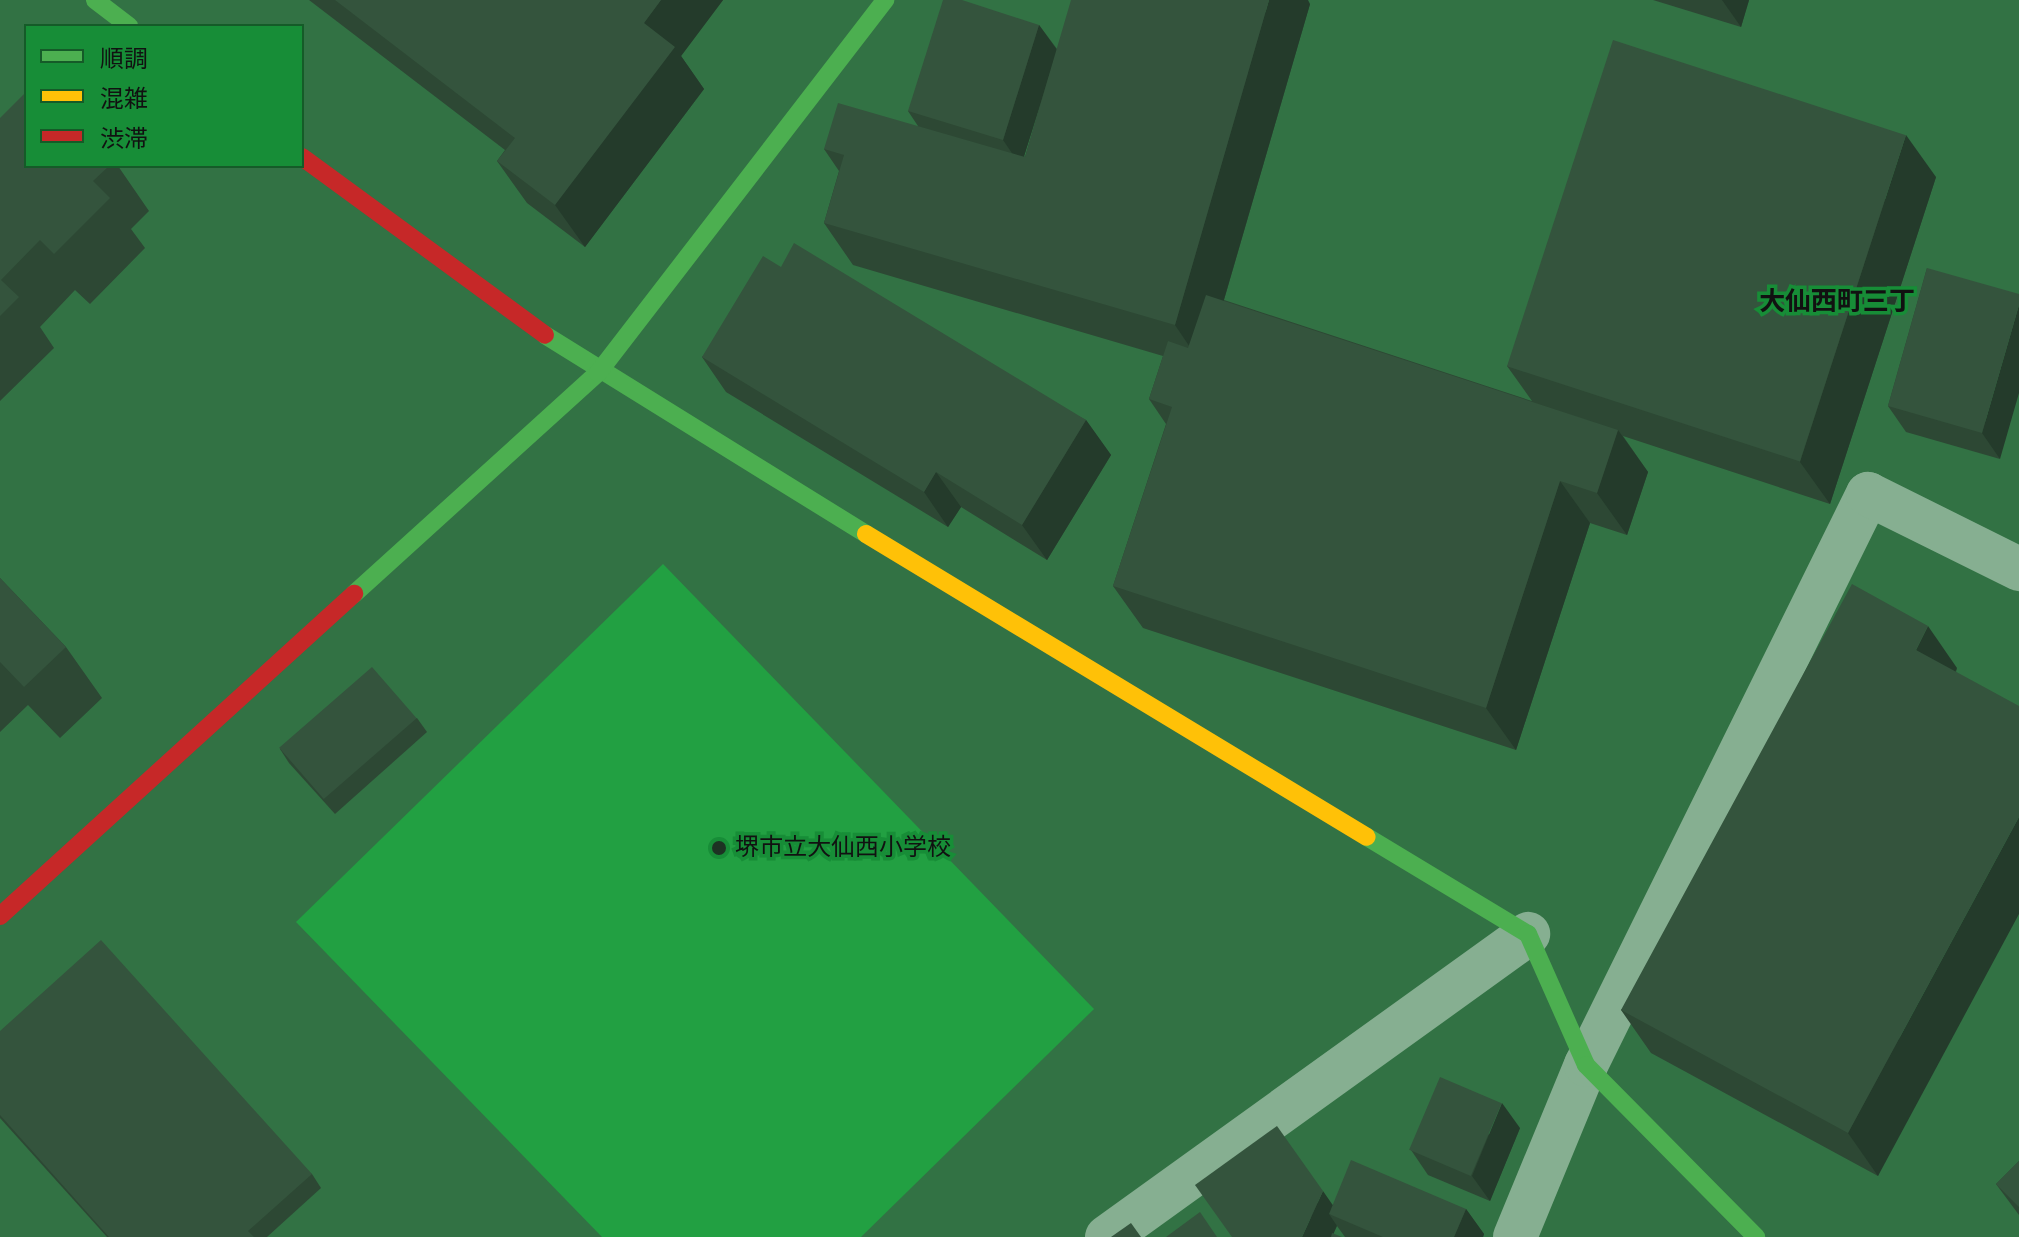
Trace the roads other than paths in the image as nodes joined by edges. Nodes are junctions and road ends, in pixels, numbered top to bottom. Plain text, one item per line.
1 (95, 0) edge
2 (885, 0) edge
3 (126, 24) edge
4 (304, 158) edge
5 (598, 373) junction
6 (2019, 569) edge
7 (0, 916) edge
8 (1528, 934) junction
9 (1586, 1065) junction
10 (1107, 1237) edge
11 (1515, 1237) edge
12 (1756, 1237) edge

1 - 3 street
2 - 5 street
4 - 5 street
5 - 7 street
5 - 8 street
6 - 9 street
8 - 9 street
8 - 10 street
9 - 11 street
9 - 12 street

